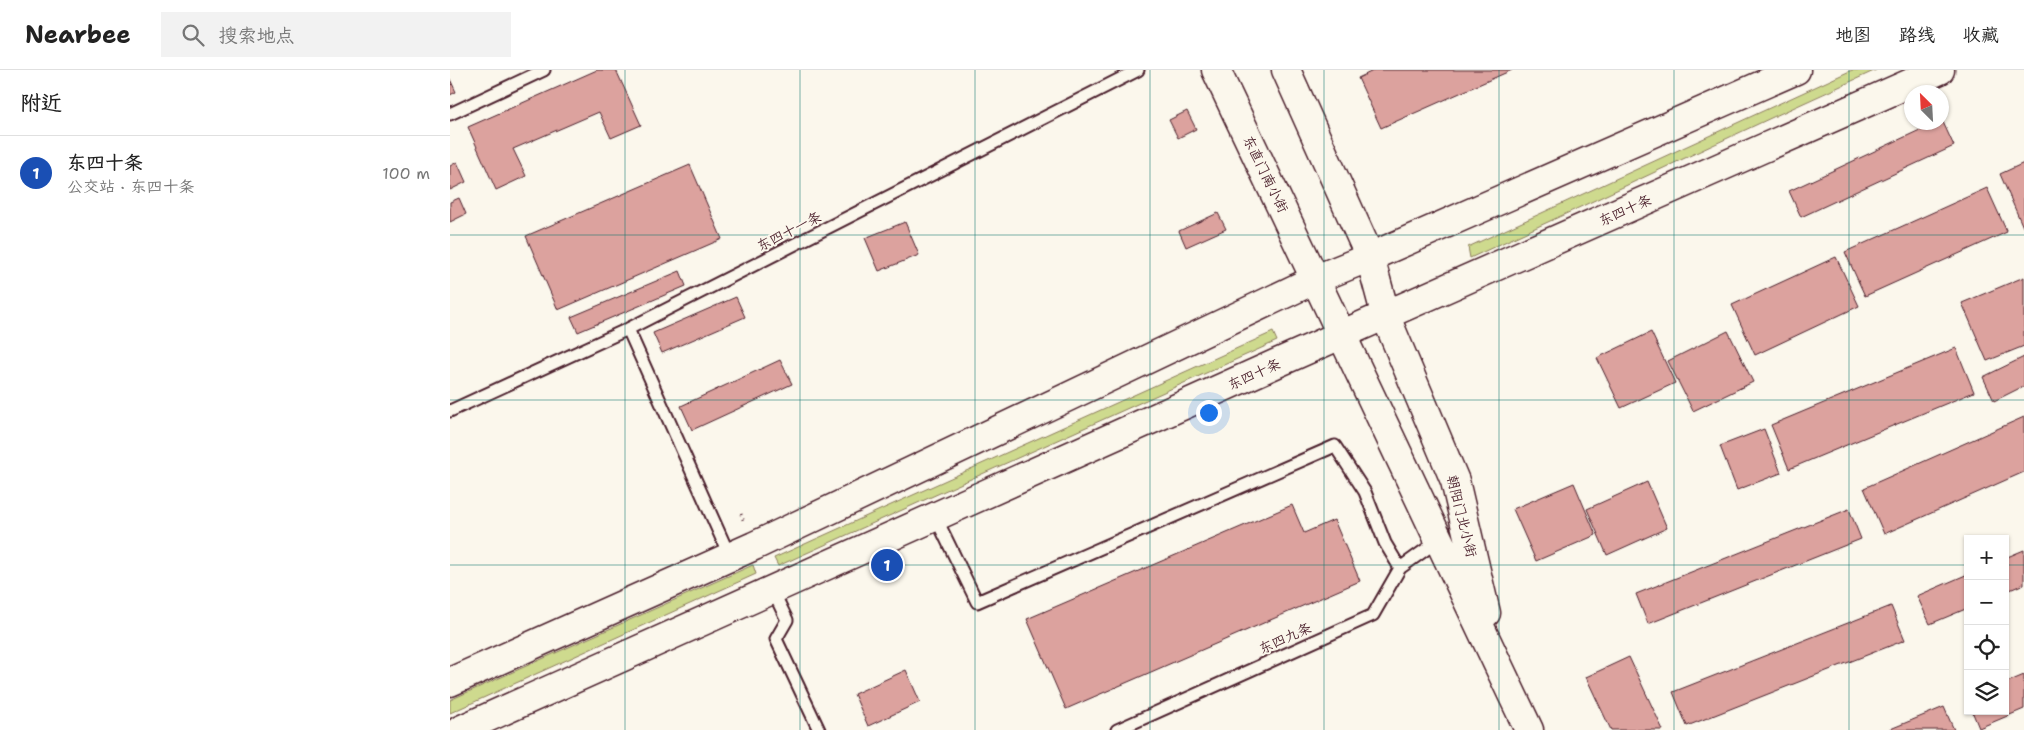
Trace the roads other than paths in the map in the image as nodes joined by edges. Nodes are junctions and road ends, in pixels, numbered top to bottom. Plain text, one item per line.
1 (544, 70) edge
2 (1138, 70) edge
3 (1216, 70) edge
4 (1286, 70) edge
5 (1796, 70) edge
6 (1940, 70) edge
7 (450, 114) edge
8 (1370, 257) junction
9 (1316, 279) junction
10 (1386, 317) junction
11 (628, 330) junction
12 (1341, 335) junction
13 (450, 411) edge
14 (935, 516) junction
15 (1439, 540) junction
16 (730, 557) junction
17 (1400, 568) junction
18 (772, 589) junction
19 (1498, 666) junction
20 (450, 682) edge
21 (460, 730) edge
22 (819, 730) edge
23 (1117, 730) edge
24 (1529, 730) edge

1 - 7 lane
2 - 11 lane, 东四十一条
3 - 9 main road, 东直门南小街
4 - 8 main road
5 - 8 main road
6 - 10 main road, 东四十条
8 - 9 main road
8 - 10 main road, 朝阳门北小街
9 - 12 main road, 东直门南小街
9 - 16 main road
10 - 12 main road, 东四十条
10 - 19 main road, 朝阳门北小街
11 - 13 lane, 东四十一条
11 - 16 lane
12 - 14 main road, 东四十条
12 - 15 main road, 朝阳门北小街
14 - 17 lane
14 - 18 main road, 东四十条
15 - 17 lane, 东四九条
15 - 19 main road, 朝阳门北小街
16 - 20 main road
17 - 23 lane, 东四九条
18 - 21 main road, 东四十条
18 - 22 lane
19 - 24 main road, 朝阳门北小街

